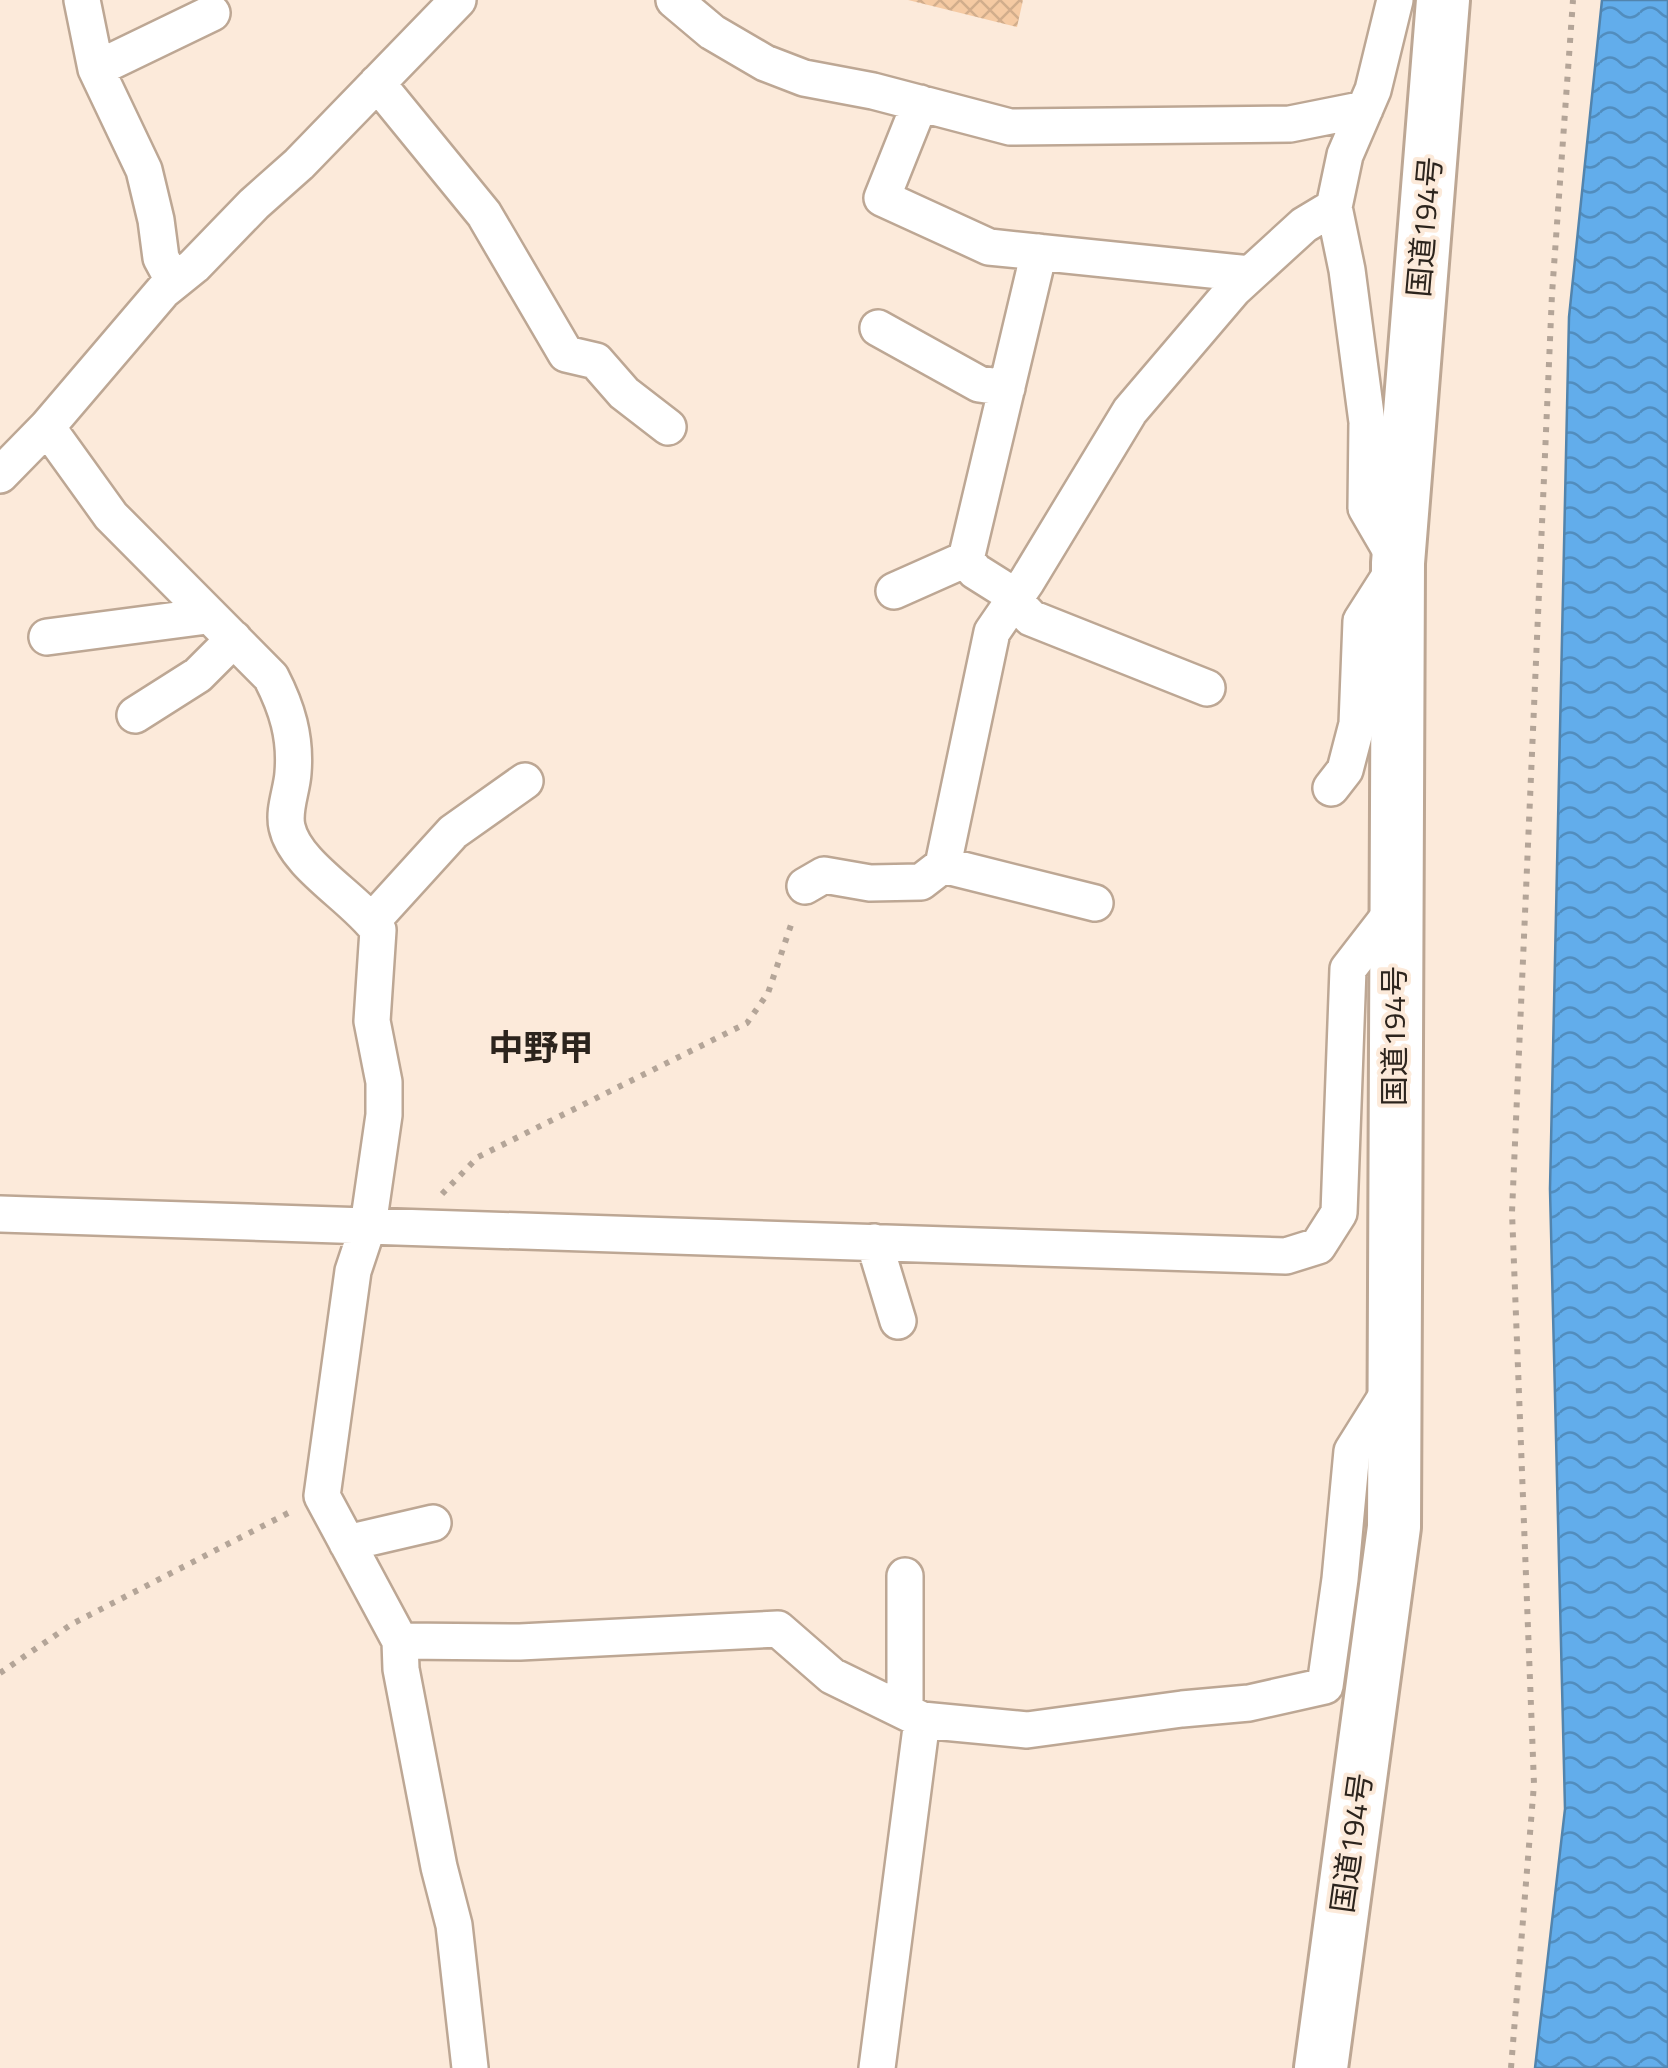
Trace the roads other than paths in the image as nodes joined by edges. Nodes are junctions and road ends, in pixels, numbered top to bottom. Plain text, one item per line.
1 (82, 0) edge
2 (458, 0) edge
3 (674, 0) edge
4 (1395, 0) edge
5 (1442, 0) edge
6 (212, 13) dead end
7 (96, 69) junction
8 (377, 83) junction
9 (920, 104) junction
10 (1365, 109) junction
11 (1334, 206) junction
12 (1039, 252) junction
13 (1250, 274) junction
14 (174, 282) junction
15 (878, 328) dead end
16 (1006, 388) junction
17 (47, 427) junction
18 (668, 428) dead end
19 (0, 475) edge
20 (966, 559) junction
21 (1398, 563) junction
22 (894, 591) dead end
23 (1012, 602) junction
24 (207, 616) junction
25 (47, 636) dead end
26 (234, 639) junction
27 (1208, 688) dead end
28 (135, 715) dead end
29 (525, 782) dead end
30 (1331, 788) dead end
31 (942, 864) junction
32 (805, 886) road end
33 (1096, 903) dead end
34 (1396, 906) junction
35 (372, 922) junction
36 (0, 1214) edge
37 (368, 1226) junction
38 (874, 1242) junction
39 (898, 1321) dead end
40 (1394, 1383) junction
41 (434, 1523) dead end
42 (347, 1543) junction
43 (905, 1576) dead end
44 (400, 1641) junction
45 (914, 1715) junction
46 (470, 2068) edge
47 (878, 2068) edge
48 (1321, 2068) edge

1 - 7 street
2 - 8 street
3 - 9 street
4 - 10 street
5 - 21 highway, 国道194号
6 - 7 street
7 - 14 street
8 - 14 street
8 - 18 street
9 - 10 street
9 - 12 street
10 - 11 street
11 - 13 street
11 - 21 street
12 - 13 street
12 - 16 street
13 - 23 street
14 - 17 street
15 - 16 street
16 - 20 street
17 - 19 street
17 - 24 street
20 - 22 street
20 - 23 street
21 - 30 street
21 - 34 highway, 国道194号
23 - 27 street
23 - 31 street
24 - 25 street
24 - 26 street
26 - 28 street
26 - 35 street
29 - 35 street
31 - 32 street
31 - 33 street
34 - 38 street
34 - 40 highway, 国道194号
35 - 37 street
36 - 37 street
37 - 38 street
37 - 42 street
38 - 39 street
40 - 45 street
40 - 48 highway, 国道194号
41 - 42 street
42 - 44 street
43 - 45 street
44 - 45 street
44 - 46 street
45 - 47 street

